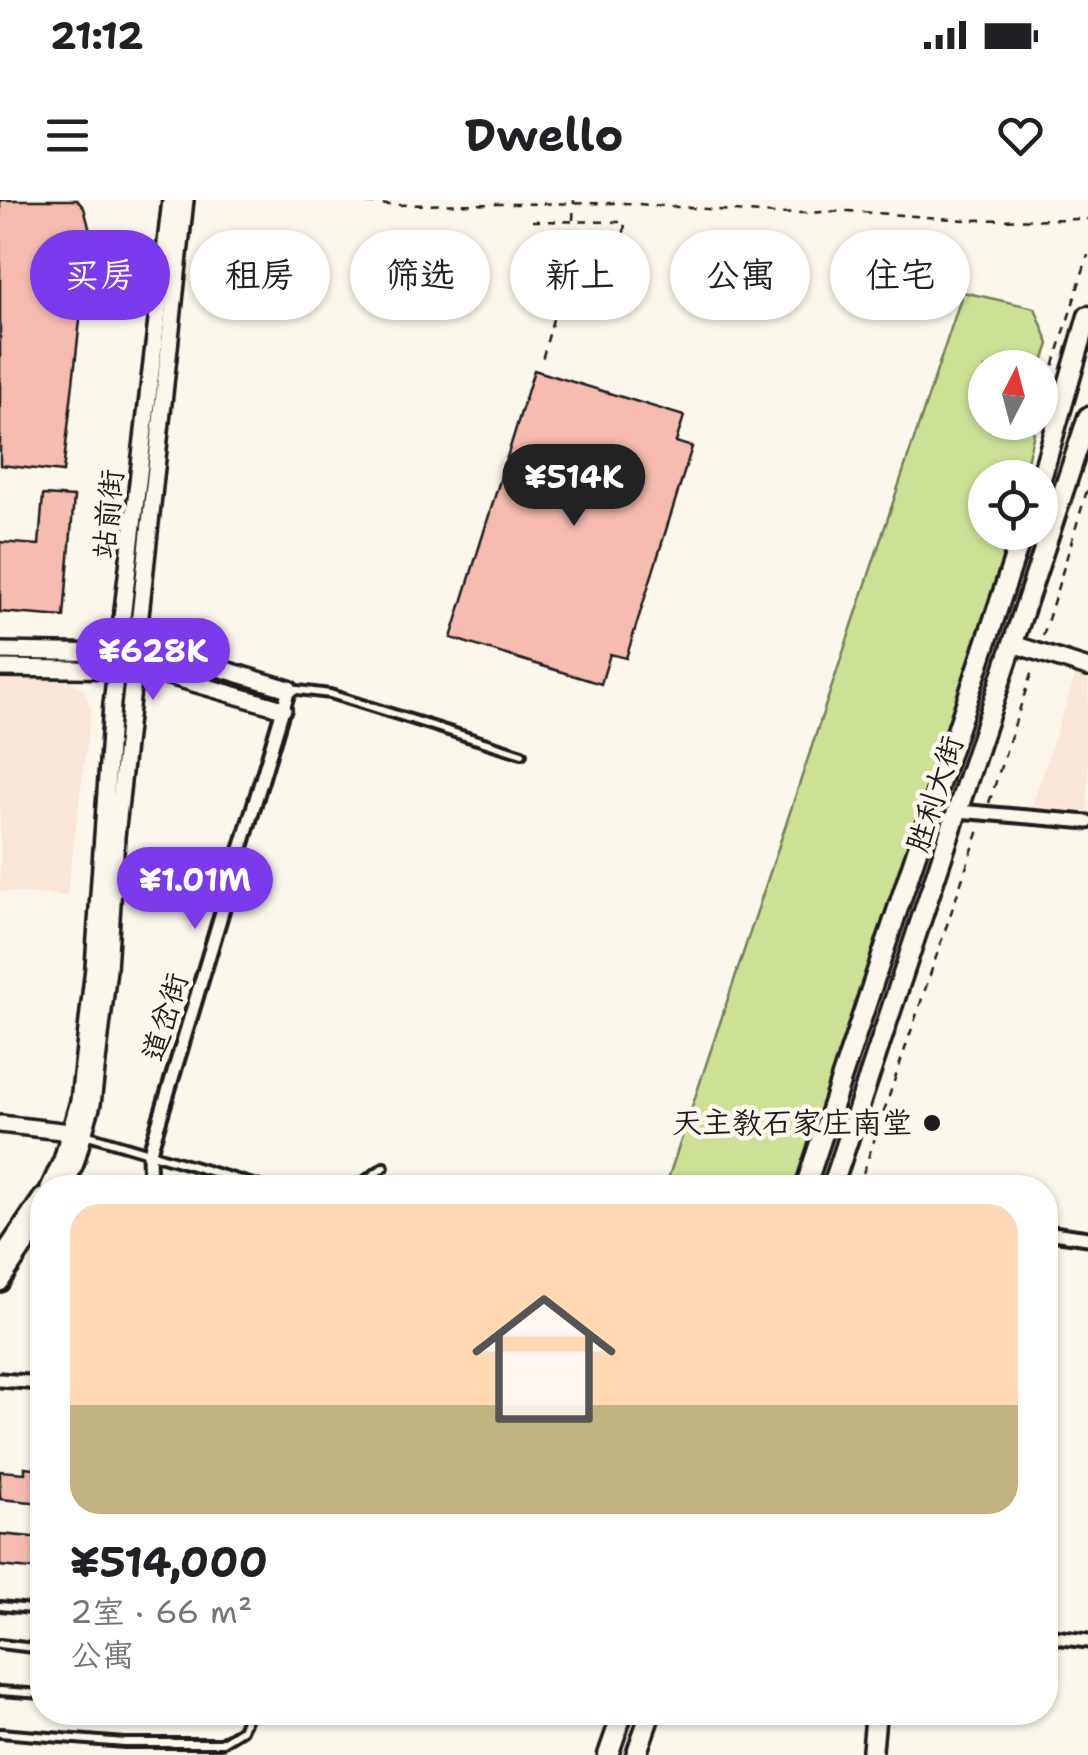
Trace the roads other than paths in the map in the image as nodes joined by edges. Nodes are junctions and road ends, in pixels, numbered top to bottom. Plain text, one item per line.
1 (171, 200) edge
2 (185, 200) edge
3 (1088, 316) edge
4 (1088, 418) edge
5 (1046, 460) edge
6 (1017, 550) edge
7 (1014, 644) junction
8 (0, 651) edge
9 (118, 651) junction
10 (136, 652) junction
11 (0, 668) edge
12 (1088, 668) edge
13 (116, 670) junction
14 (135, 670) junction
15 (289, 689) junction
16 (283, 710) junction
17 (522, 754) dead end
18 (958, 811) junction
19 (1088, 822) edge
20 (0, 1124) edge
21 (76, 1133) junction
22 (150, 1155) junction
23 (384, 1167) dead end
24 (56, 1175) edge
25 (67, 1175) edge
26 (150, 1175) edge
27 (222, 1175) edge
28 (373, 1175) edge
29 (809, 1175) edge
30 (836, 1175) edge
31 (30, 1216) edge
32 (1058, 1234) edge
33 (1088, 1238) edge
34 (30, 1240) edge
35 (0, 1260) edge
36 (0, 1284) edge
37 (0, 1380) edge
38 (30, 1382) edge
39 (0, 1606) edge
40 (30, 1609) edge
41 (1058, 1638) edge
42 (1088, 1641) edge
43 (0, 1644) edge
44 (30, 1647) edge
45 (0, 1691) edge
46 (30, 1693) edge
47 (244, 1725) edge
48 (619, 1725) edge
49 (646, 1725) edge
50 (875, 1725) edge
51 (0, 1733) edge
52 (637, 1751) edge
53 (609, 1753) edge
54 (872, 1755) edge

1 - 9 main road, 站前街
2 - 10 main road, 站前街
3 - 5 main road
4 - 7 main road, 胜利大街
6 - 29 main road, 胜利大街
7 - 12 main road
7 - 18 main road, 胜利大街
8 - 9 main road
9 - 10 main road
9 - 13 main road, 站前街
10 - 14 main road, 站前街
10 - 15 main road
11 - 13 main road
13 - 14 main road
13 - 21 main road, 站前街
14 - 16 main road
14 - 21 main road, 站前街
15 - 16 street, 道岔街
15 - 17 lane
16 - 22 street, 道岔街
18 - 19 street
18 - 30 main road, 胜利大街
20 - 21 main road
21 - 22 lane
21 - 24 main road, 站前街
21 - 25 main road, 站前街
22 - 26 street, 道岔街
22 - 27 lane
23 - 28 lane
31 - 35 main road
32 - 33 street
34 - 36 main road
37 - 38 street
39 - 40 lane
41 - 42 street
43 - 44 lane
45 - 46 lane
47 - 51 lane
48 - 53 main road
49 - 52 main road
50 - 54 main road

